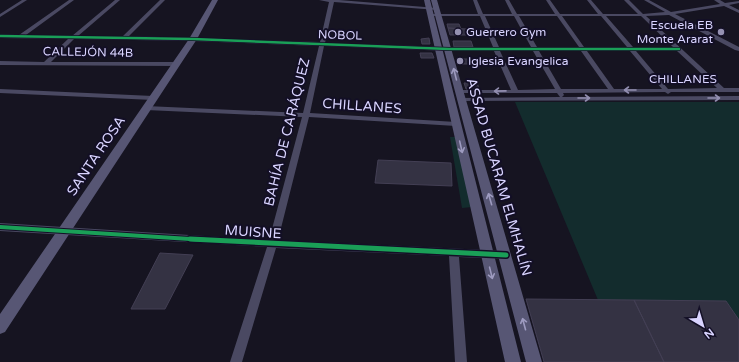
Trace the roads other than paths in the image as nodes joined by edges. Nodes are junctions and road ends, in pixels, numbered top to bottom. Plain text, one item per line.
1 (25, 0) edge
2 (72, 0) edge
3 (118, 0) edge
4 (163, 0) edge
5 (210, 0) edge
6 (215, 0) edge
7 (321, 0) edge
8 (332, 0) edge
9 (475, 0) edge
10 (507, 0) edge
11 (548, 0) edge
12 (589, 0) edge
13 (626, 0) edge
14 (646, 0) edge
15 (716, 0) edge
16 (739, 2) edge
17 (724, 4) junction
18 (433, 8) edge
19 (739, 12) edge
20 (671, 13) junction
21 (643, 14) junction
22 (1, 15) edge
23 (481, 15) junction
24 (514, 15) junction
25 (559, 15) junction
26 (602, 15) junction
27 (0, 36) edge
28 (21, 36) junction
29 (72, 38) junction
30 (124, 38) junction
31 (193, 39) junction
32 (322, 44) junction
33 (444, 49) junction
34 (496, 49) junction
35 (534, 49) junction
36 (582, 49) junction
37 (679, 49) junction
38 (738, 49) edge
39 (632, 50) junction
40 (0, 63) edge
41 (46, 63) junction
42 (175, 64) junction
43 (612, 90) junction
44 (666, 90) junction
45 (722, 90) junction
46 (739, 90) edge
47 (0, 91) edge
48 (515, 91) junction
49 (559, 91) junction
50 (460, 95) junction
51 (672, 97) junction
52 (152, 98) junction
53 (563, 98) junction
54 (739, 98) edge
55 (146, 108) junction
56 (306, 115) junction
57 (456, 124) junction
58 (0, 227) edge
59 (63, 231) junction
60 (273, 244) junction
61 (454, 254) junction
62 (487, 255) junction
63 (506, 255) junction
64 (0, 327) edge
65 (236, 362) edge
66 (461, 362) edge
67 (513, 362) edge
68 (534, 362) edge

1 - 22 street
2 - 28 street
3 - 29 street
4 - 30 street
5 - 6 street
6 - 31 main road, SANTA ROSA
7 - 8 street
8 - 18 street
8 - 32 street, BAHÍA DE CARÁQUEZ
9 - 23 street
10 - 24 street
11 - 25 street
12 - 26 street
13 - 21 street
14 - 20 street
15 - 17 street
16 - 17 street
17 - 19 street
17 - 20 street
18 - 23 street
18 - 33 main road
20 - 21 street
20 - 38 street
21 - 26 street
21 - 37 street
23 - 24 street
23 - 34 street
24 - 25 street
24 - 35 street
25 - 26 street
25 - 36 street
26 - 39 street
27 - 28 street, NOBOL
28 - 29 street, NOBOL
29 - 30 street, NOBOL
29 - 41 street
30 - 31 street, NOBOL
31 - 32 street, NOBOL
31 - 42 main road, SANTA ROSA
32 - 33 street, NOBOL
32 - 56 street, BAHÍA DE CARÁQUEZ
33 - 34 street, NOBOL
50 -> 33 main road, ASSAD BUCARAM ELMHALÍN
33 - 57 main road
34 - 35 street, NOBOL
34 - 48 street
35 - 36 street, NOBOL
35 - 49 street
36 - 39 street, NOBOL
36 - 43 street
37 - 39 street, NOBOL
37 - 45 street
39 - 44 street
40 - 41 street, CALLEJÓN 44B
41 - 42 street, CALLEJÓN 44B
42 - 52 main road, SANTA ROSA
44 -> 43 street, CHILLANES
43 - 49 street, CHILLANES
44 - 45 street, CHILLANES
44 - 51 street
45 - 46 street, CHILLANES
47 - 52 street
48 - 49 street, CHILLANES
48 -> 50 street, CHILLANES
49 - 53 street
50 - 53 street, CHILLANES
63 -> 50 main road, ASSAD BUCARAM ELMHALÍN
53 -> 51 street, CHILLANES
51 -> 54 street, CHILLANES
52 - 55 main road, SANTA ROSA
55 - 56 street, CHILLANES
55 - 59 main road, SANTA ROSA
56 - 57 street, CHILLANES
56 - 60 street, BAHÍA DE CARÁQUEZ
57 -> 62 main road
58 - 59 street, MUISNE
59 - 60 street, MUISNE
59 - 64 main road, SANTA ROSA
60 - 61 street, MUISNE
60 - 65 street, BAHÍA DE CARÁQUEZ
61 - 62 street, MUISNE
61 - 66 street
62 - 63 street, MUISNE
62 -> 67 main road
68 -> 63 main road, ASSAD BUCARAM ELMHALÍN

